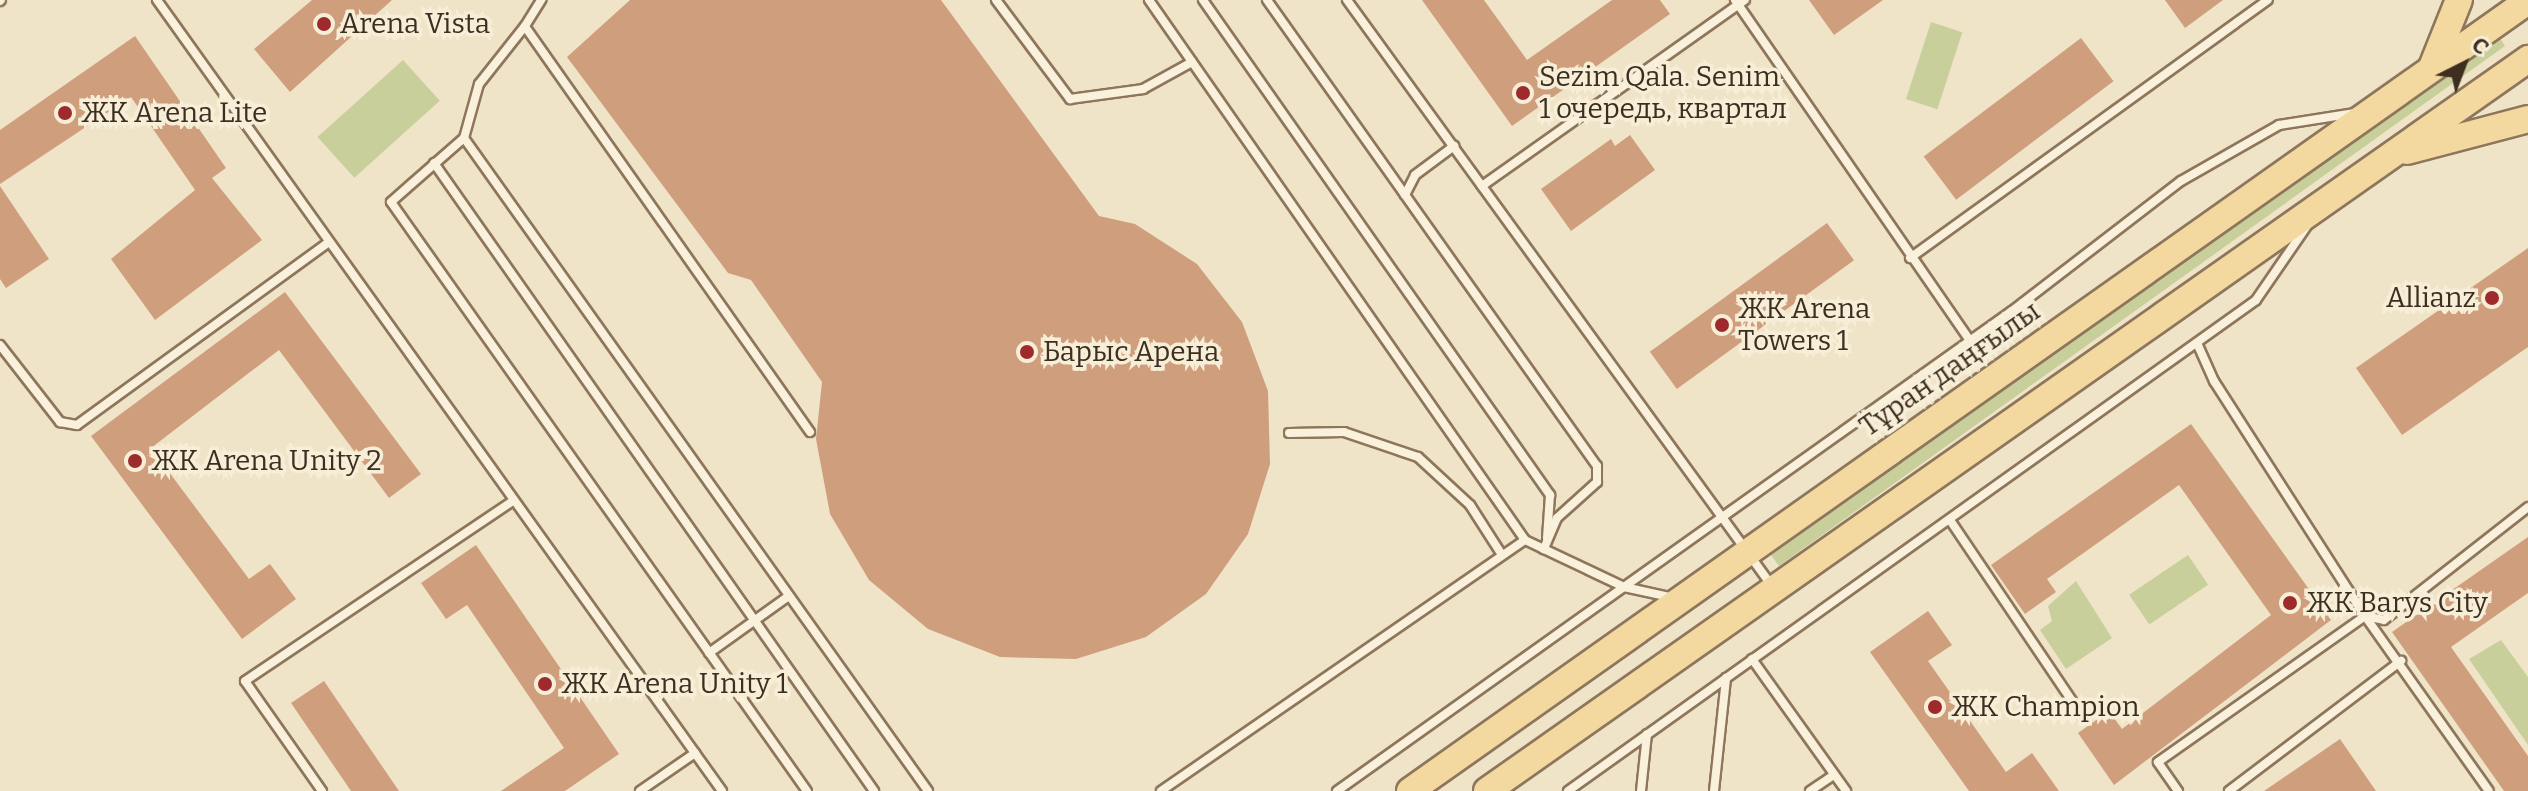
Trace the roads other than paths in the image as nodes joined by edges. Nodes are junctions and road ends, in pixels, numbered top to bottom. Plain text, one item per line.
1 (157, 0) edge
2 (541, 0) edge
3 (996, 0) edge
4 (1149, 0) edge
5 (1203, 0) edge
6 (1267, 0) edge
7 (1347, 0) edge
8 (2268, 0) edge
9 (2459, 0) edge
10 (2528, 1) edge
11 (1739, 2) edge
12 (525, 26) junction
13 (2528, 59) edge
14 (1192, 62) junction
15 (2432, 68) junction
16 (2373, 110) junction
17 (2528, 119) edge
18 (464, 138) junction
19 (1454, 146) junction
20 (2396, 153) junction
21 (434, 163) junction
22 (1482, 186) junction
23 (1405, 195) junction
24 (2317, 209) junction
25 (329, 242) junction
26 (1910, 258) junction
27 (1970, 341) junction
28 (2197, 343) junction
29 (0, 345) edge
30 (810, 432) dead end
31 (1289, 433) dead end
32 (514, 500) junction
33 (2528, 507) edge
34 (1722, 517) junction
35 (1950, 520) junction
36 (1525, 540) junction
37 (1546, 546) junction
38 (1747, 552) junction
39 (1502, 555) junction
40 (1624, 587) junction
41 (1774, 589) junction
42 (789, 596) junction
43 (1681, 599) junction
44 (2365, 616) junction
45 (756, 618) junction
46 (709, 653) junction
47 (1752, 659) junction
48 (2401, 661) junction
49 (1726, 678) junction
50 (2081, 714) dead end
51 (1647, 734) junction
52 (695, 753) junction
53 (1834, 775) junction
54 (322, 791) edge
55 (640, 791) edge
56 (722, 791) edge
57 (807, 791) edge
58 (874, 791) edge
59 (928, 791) edge
60 (1161, 791) edge
61 (1337, 791) edge
62 (1410, 791) edge
63 (1487, 791) edge
64 (1568, 791) edge
65 (1641, 791) edge
66 (1714, 791) edge
67 (1810, 791) edge
68 (1846, 791) edge
69 (2178, 791) edge
70 (2229, 791) edge
71 (2489, 791) edge

1 - 25 lane
2 - 12 lane
3 - 14 lane
4 - 14 lane
5 - 37 lane
6 - 23 lane
7 - 19 lane
8 - 26 lane
9 - 15 main road
10 - 15 main road, Тұран даңғылы
11 - 22 lane
11 - 26 lane
12 - 18 lane
12 - 30 lane
13 - 20 main road
14 - 36 lane
15 - 16 main road, Тұран даңғылы
16 - 27 lane
16 - 38 main road, Тұран даңғылы
17 - 20 main road
18 - 21 lane
18 - 42 lane
19 - 22 lane
19 - 23 lane
20 - 24 main road
21 - 45 lane
21 - 46 lane
22 - 34 lane
23 - 37 lane
24 - 28 lane
24 - 41 main road
25 - 29 lane
25 - 32 lane
26 - 27 lane
27 - 34 lane
28 - 35 lane
28 - 44 lane
31 - 39 lane
32 - 52 lane
32 - 54 lane
33 - 44 lane
34 - 38 lane
34 - 40 lane
35 - 47 lane
35 - 50 lane
36 - 37 lane
36 - 39 lane
37 - 40 lane
38 - 41 lane
38 - 43 main road, Тұран даңғылы
39 - 60 lane
40 - 43 lane
40 - 61 lane
41 - 63 main road
42 - 45 lane
42 - 59 lane
43 - 62 main road, Тұран даңғылы
44 - 48 lane
44 - 69 lane
45 - 46 lane
45 - 58 lane
46 - 57 lane
47 - 49 lane
47 - 53 lane
48 - 70 lane
48 - 71 lane
49 - 51 lane
49 - 66 lane
51 - 64 lane
51 - 65 lane
52 - 55 lane
52 - 56 lane
53 - 67 lane
53 - 68 lane

